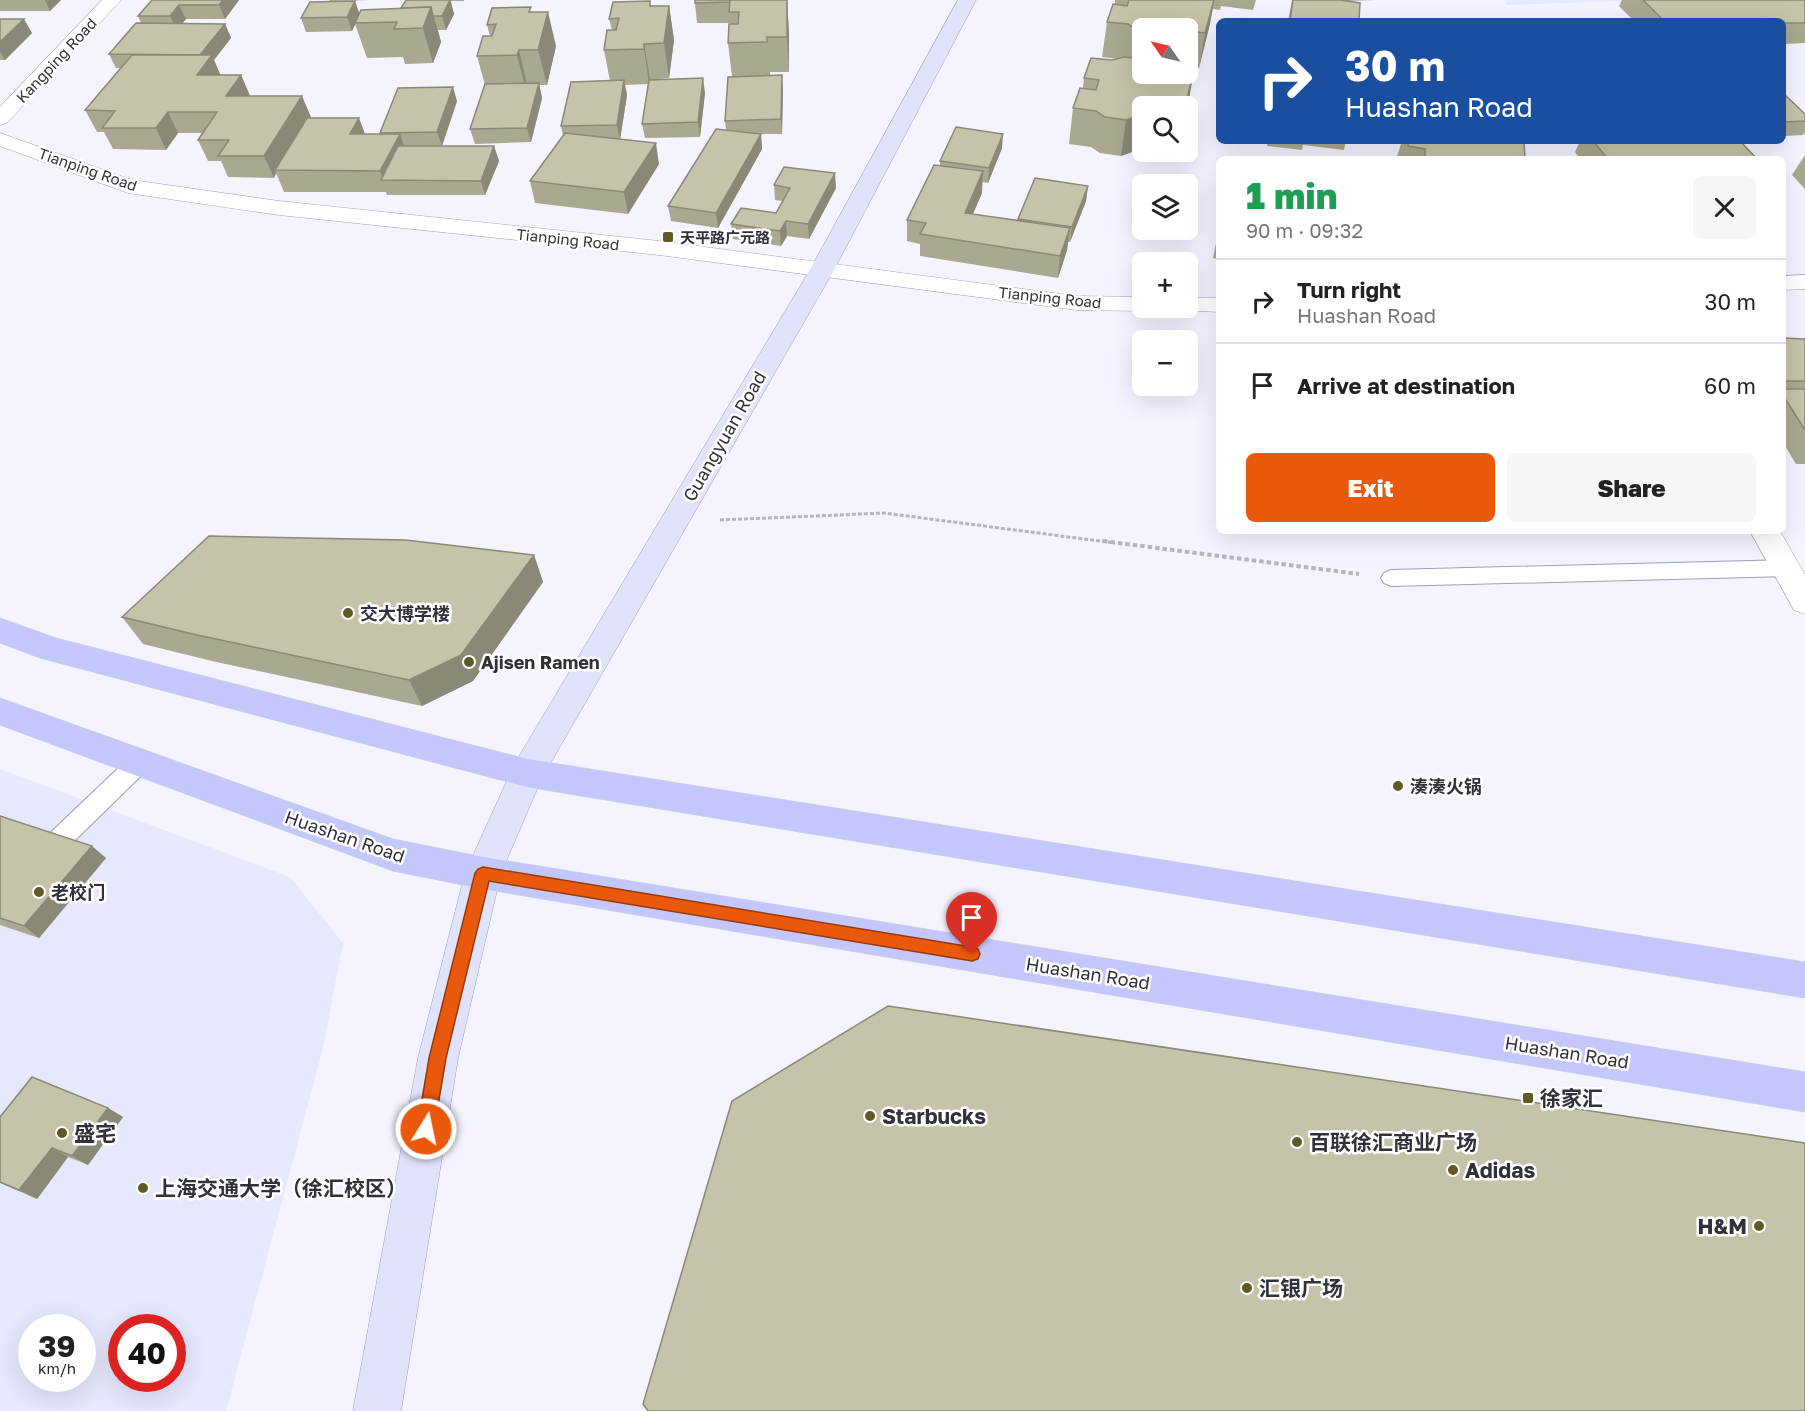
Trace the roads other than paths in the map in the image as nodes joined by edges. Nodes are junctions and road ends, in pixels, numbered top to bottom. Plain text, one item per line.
1 (112, 0) edge
2 (967, 0) edge
3 (0, 119) edge
4 (0, 139) edge
5 (823, 268) junction
6 (1805, 282) edge
7 (1786, 283) edge
8 (1132, 304) edge
9 (1198, 304) edge
10 (1216, 305) edge
11 (1767, 534) edge
12 (1786, 568) junction
13 (1391, 578) road end
14 (1805, 602) edge
15 (0, 630) edge
16 (0, 711) edge
17 (140, 762) junction
18 (527, 773) junction
19 (56, 843) edge
20 (483, 873) junction
21 (1805, 980) edge
22 (1805, 1092) edge
23 (377, 1411) edge

1 - 3 street, Kangping Road
2 - 5 street, Guangyuan Road
4 - 5 street, Tianping Road
5 - 8 street, Tianping Road
5 - 18 street, Guangyuan Road
6 - 7 street
9 - 10 street
11 - 12 street
12 - 13 lane
12 - 14 street
15 - 18 main road
16 - 17 main road, Huashan Road
17 - 19 lane
17 - 20 main road, Huashan Road
18 - 20 street, Guangyuan Road
18 - 21 main road
20 - 22 main road, Huashan Road
20 - 23 street, Guangyuan Road

